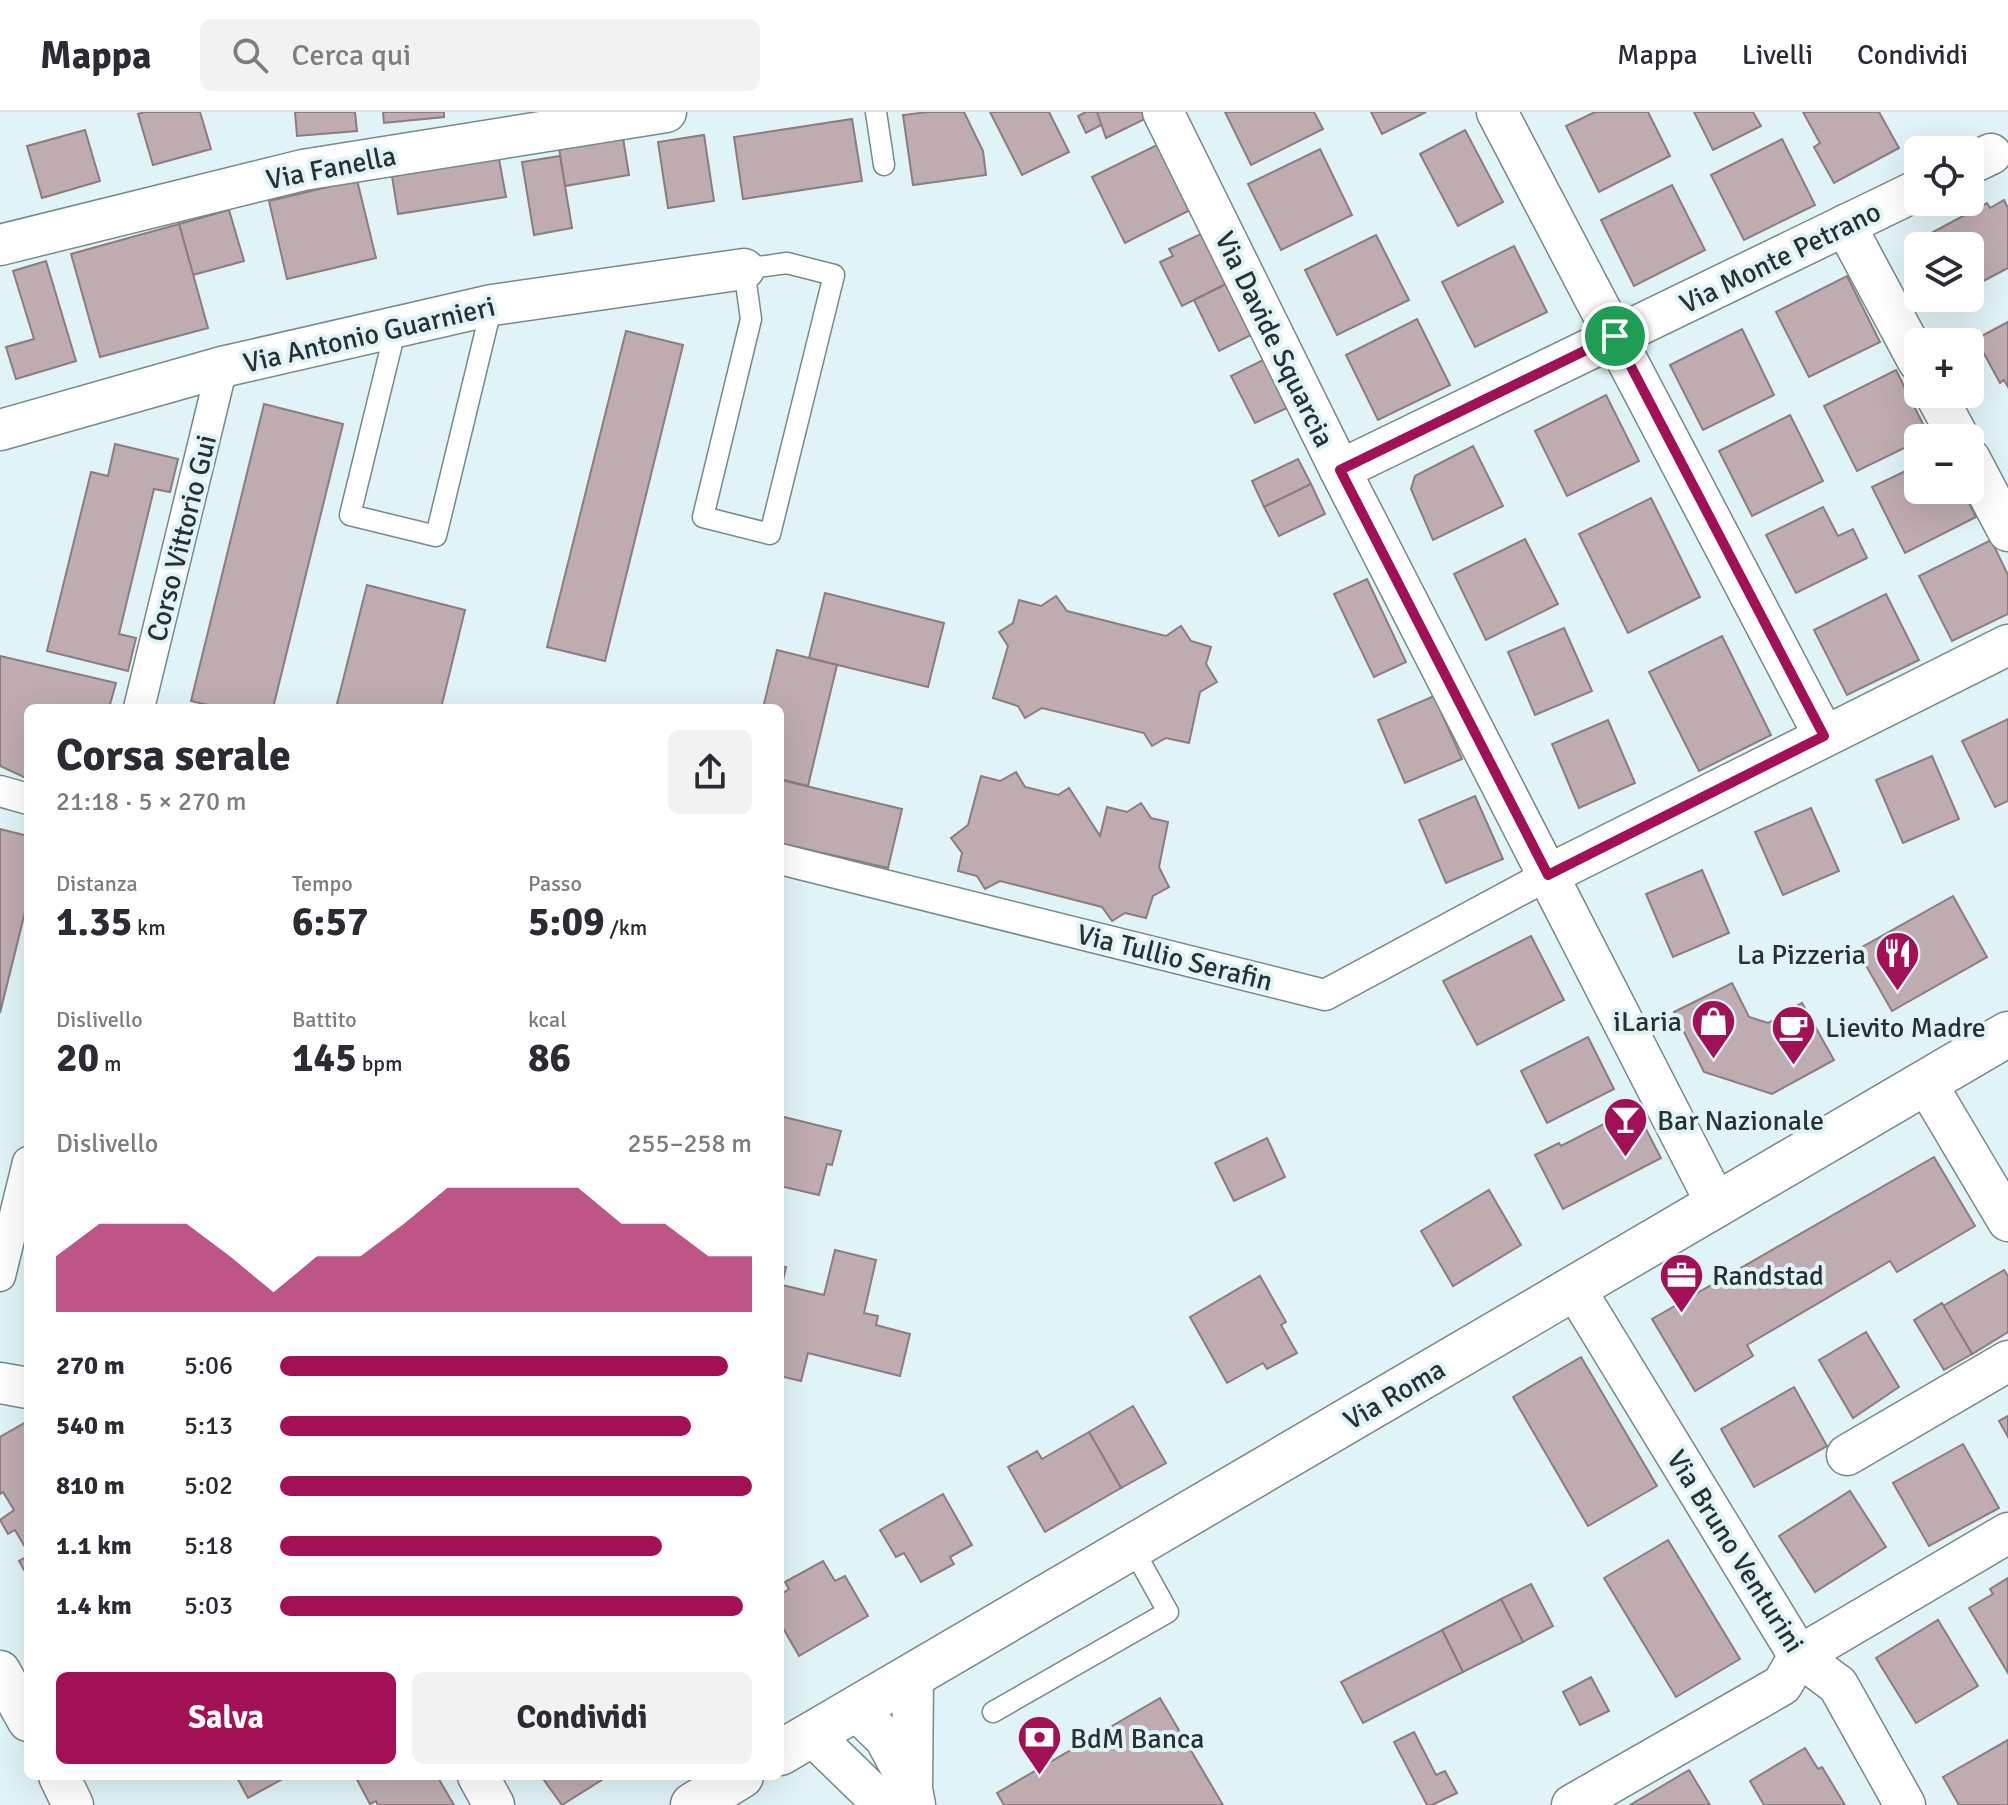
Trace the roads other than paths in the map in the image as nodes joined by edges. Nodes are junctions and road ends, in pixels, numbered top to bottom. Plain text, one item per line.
1 (666, 112) edge
2 (876, 112) edge
3 (1163, 112) edge
4 (1497, 112) edge
5 (568, 119) edge
6 (884, 165) dead end
7 (1904, 197) edge
8 (1845, 225) junction
9 (2, 238) edge
10 (744, 269) junction
11 (492, 305) junction
12 (396, 327) junction
13 (1904, 335) edge
14 (1615, 336) junction
15 (222, 367) junction
16 (0, 430) edge
17 (1340, 470) junction
18 (1984, 486) edge
19 (2008, 531) edge
20 (2008, 645) edge
21 (140, 704) edge
22 (1824, 736) junction
23 (0, 791) edge
24 (24, 798) edge
25 (784, 860) edge
26 (1548, 875) junction
27 (2008, 1034) edge
28 (1926, 1083) junction
29 (24, 1178) edge
30 (1717, 1205) junction
31 (2008, 1221) edge
32 (0, 1276) edge
33 (1575, 1289) junction
34 (2008, 1361) edge
35 (0, 1383) edge
36 (24, 1387) edge
37 (1847, 1455) dead end
38 (2008, 1533) edge
39 (1132, 1547) junction
40 (1799, 1656) junction
41 (0, 1671) edge
42 (913, 1676) junction
43 (855, 1709) junction
44 (993, 1712) dead end
45 (24, 1714) edge
46 (795, 1744) edge
47 (61, 1780) edge
48 (480, 1780) edge
49 (734, 1780) edge
50 (904, 1800) edge
51 (73, 1805) edge
52 (494, 1805) edge
53 (693, 1805) edge
54 (1572, 1805) edge
55 (1905, 1805) edge

1 - 5 street, Via Fanella
2 - 6 lane
3 - 17 street, Via Davide Squarcia
4 - 14 street
5 - 9 street, Via Fanella
7 - 8 street, Via Monte Petrano
8 - 13 street
8 - 14 street, Via Monte Petrano
10 - 10 lane
10 - 11 street, Via Antonio Guarnieri
11 - 12 street, Via Antonio Guarnieri
11 - 12 lane
12 - 15 street, Via Antonio Guarnieri
14 - 17 street, Via Monte Petrano
14 - 22 street
15 - 16 street, Via Antonio Guarnieri
15 - 21 street, Corso Vittorio Gui
17 - 26 street, Via Davide Squarcia
18 - 19 street
20 - 22 street
22 - 26 street
23 - 24 street
25 - 26 street, Via Tullio Serafin
26 - 30 street, Via Davide Squarcia
27 - 28 main road, Via Roma
28 - 30 main road, Via Roma
28 - 31 street
29 - 32 street
30 - 33 main road, Via Roma
33 - 39 main road, Via Roma
33 - 40 street, Via Bruno Venturini
34 - 37 street
35 - 36 street
38 - 40 street
39 - 42 main road, Via Roma
39 - 44 lane
40 - 54 street
40 - 55 street, Via Bruno Venturini
41 - 45 street
42 - 43 main road, Via Roma
42 - 50 street
43 - 46 main road, Via Roma
43 - 50 street
46 - 50 street
47 - 51 street
48 - 52 street
49 - 53 main road

